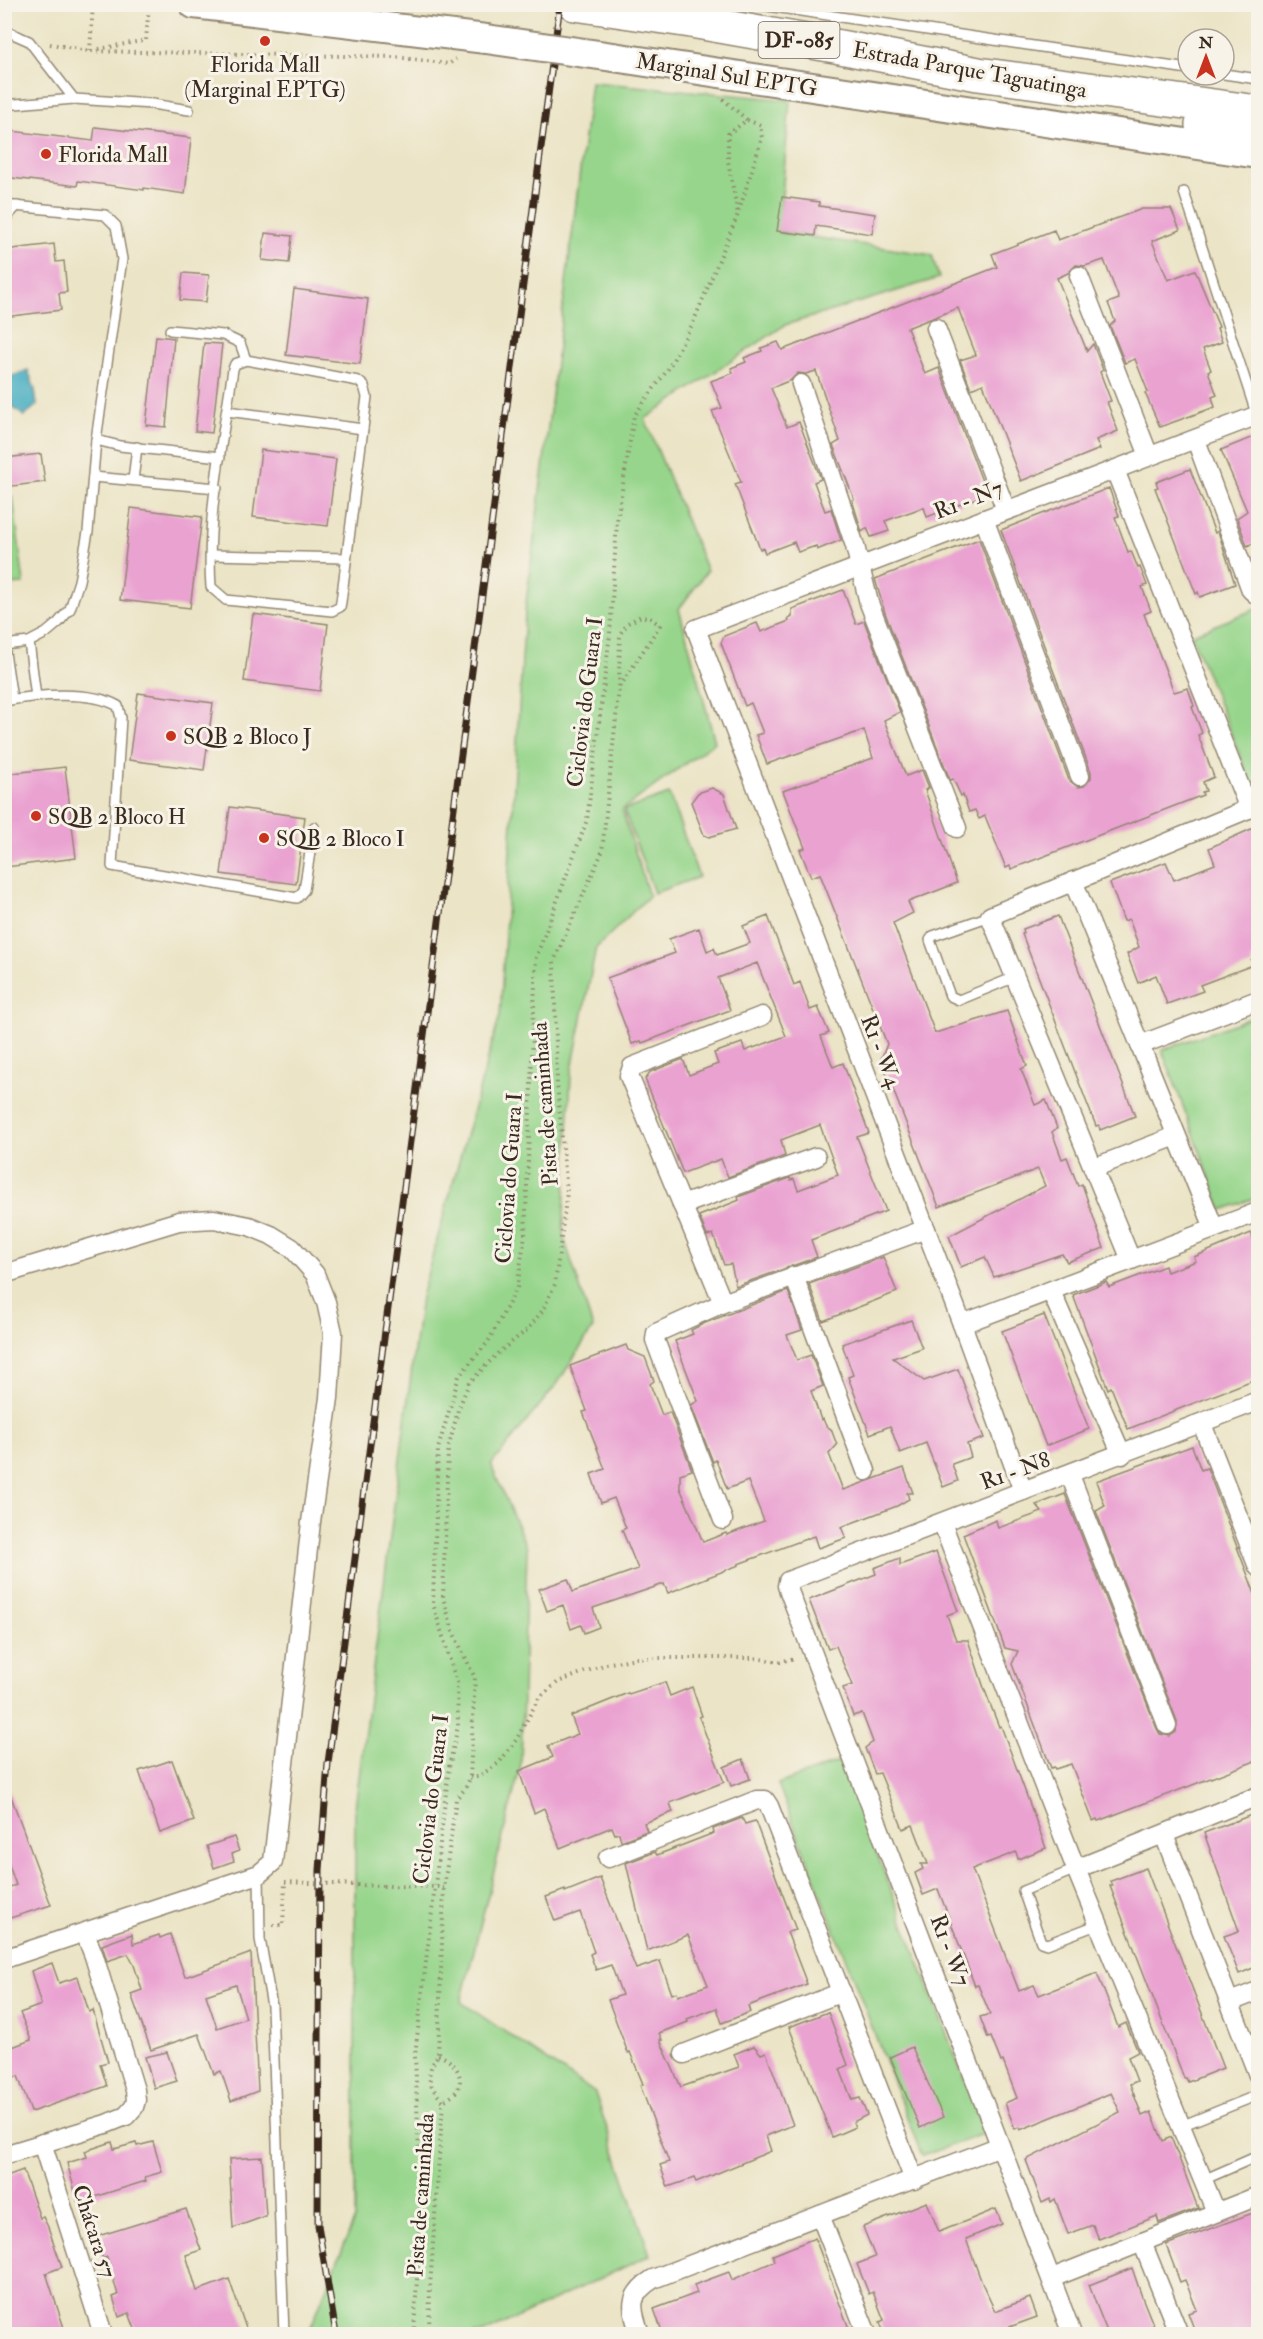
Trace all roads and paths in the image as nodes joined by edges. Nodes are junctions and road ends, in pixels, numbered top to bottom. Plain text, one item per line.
1 (93, 4) edge
2 (149, 4) edge
3 (194, 4) edge
4 (575, 4) edge
5 (753, 4) edge
6 (4, 30) edge
7 (474, 45) junction
8 (90, 51) junction
9 (1176, 67) edge
10 (978, 74) junction
11 (1236, 76) edge
12 (1258, 79) edge
13 (714, 92) dead end
14 (74, 99) junction
15 (4, 105) edge
16 (189, 110) dead end
17 (1258, 112) edge
18 (747, 120) junction
19 (1258, 136) edge
20 (1258, 154) edge
21 (1184, 192) dead end
22 (4, 205) edge
23 (17, 206) junction
24 (738, 214) junction
25 (4, 220) edge
26 (1079, 276) dead end
27 (936, 328) dead end
28 (171, 330) dead end
29 (246, 360) junction
30 (801, 384) dead end
31 (227, 411) junction
32 (1258, 416) edge
33 (363, 429) junction
34 (96, 440) junction
35 (1196, 440) junction
36 (137, 447) junction
37 (1149, 456) junction
38 (220, 457) junction
39 (1115, 470) junction
40 (93, 477) junction
41 (133, 480) junction
42 (217, 488) junction
43 (1006, 510) junction
44 (984, 519) junction
45 (211, 555) junction
46 (346, 558) junction
47 (859, 567) junction
48 (1258, 596) edge
49 (696, 629) joint
50 (29, 642) junction
51 (4, 645) edge
52 (619, 688) junction
53 (36, 697) junction
54 (8, 700) edge
55 (1080, 776) dead end
56 (1254, 807) edge
57 (314, 826) dead end
58 (957, 828) dead end
59 (1073, 881) junction
60 (990, 916) junction
61 (1015, 977) junction
62 (1258, 1000) edge
63 (762, 1016) dead end
64 (1140, 1045) junction
65 (1176, 1136) junction
66 (816, 1157) dead end
67 (1093, 1168) junction
68 (682, 1205) junction
69 (1258, 1212) edge
70 (1214, 1228) junction
71 (926, 1229) junction
72 (1131, 1260) junction
73 (4, 1274) edge
74 (795, 1276) junction
75 (1051, 1291) junction
76 (723, 1302) junction
77 (962, 1324) junction
78 (1258, 1401) edge
79 (1202, 1424) junction
80 (1122, 1455) junction
81 (866, 1471) dead end
82 (1070, 1475) junction
83 (1023, 1491) junction
84 (723, 1520) dead end
85 (942, 1523) junction
86 (1258, 1567) edge
87 (788, 1581) joint
88 (813, 1653) junction
89 (1167, 1725) dead end
90 (471, 1778) junction
91 (1258, 1796) edge
92 (1164, 1835) junction
93 (608, 1858) dead end
94 (1076, 1869) junction
95 (259, 1874) junction
96 (436, 1887) junction
97 (444, 1887) junction
98 (273, 1916) dead end
99 (1099, 1924) junction
100 (85, 1934) junction
101 (4, 1959) edge
102 (1258, 1991) edge
103 (842, 1992) junction
104 (1230, 2002) junction
105 (684, 2054) dead end
106 (438, 2055) junction
107 (1258, 2075) edge
108 (1258, 2095) edge
109 (443, 2101) junction
110 (1181, 2126) junction
111 (42, 2143) junction
112 (1000, 2146) junction
113 (4, 2155) edge
114 (1258, 2156) edge
115 (914, 2180) junction
116 (1203, 2180) junction
117 (1258, 2196) edge
118 (1216, 2212) junction
119 (820, 2215) junction
120 (1143, 2242) junction
121 (1052, 2278) junction
122 (103, 2334) edge
123 (284, 2334) edge
124 (414, 2334) edge
125 (429, 2334) edge
126 (640, 2334) edge
127 (867, 2334) edge
128 (1072, 2334) edge
129 (1179, 2334) edge

1 - 8 path
2 - 8 path
3 - 7 main road, Marginal Sul EPTG
4 - 10 highway, Estrada Parque Taguatinga / DF-085
5 - 9 lane
6 - 14 lane
7 - 8 path
7 - 20 main road, Marginal Sul EPTG, bridge
10 - 17 highway, Estrada Parque Taguatinga / DF-085
10 - 19 highway
11 - 12 lane
13 - 18 path
14 - 15 lane
14 - 16 lane
18 - 24 path
18 - 24 path, Ciclovia do Guara I
21 - 32 lane
22 - 23 lane
23 - 25 lane
23 - 34 lane
24 - 96 path, Ciclovia do Guara I
26 - 37 street
27 - 43 street
28 - 29 lane
29 - 31 lane
29 - 33 lane
30 - 47 street
31 - 33 lane
31 - 38 lane
32 - 35 street, R1 - N7
33 - 46 lane
34 - 36 lane
34 - 40 lane
35 - 37 street, R1 - N7
35 - 48 street
36 - 38 lane
36 - 41 lane
37 - 39 street, R1 - N7
38 - 42 lane
39 - 43 street, R1 - N7
39 - 56 street
40 - 41 lane
40 - 50 lane
41 - 42 lane
42 - 45 lane
43 - 44 street, R1 - N7
44 - 47 street, R1 - N7
44 - 55 street
45 - 46 lane
45 - 46 lane
47 - 49 street, R1 - N7
47 - 58 street
49 - 71 street, R1 - W4
50 - 51 lane
50 - 53 lane
51 - 54 lane
52 - 52 path, Pista de caminhada
52 - 90 path, Pista de caminhada
53 - 54 lane
53 - 57 lane
56 - 59 street
59 - 60 street
59 - 64 street
60 - 61 street
60 - 61 lane
61 - 67 street
62 - 64 street
63 - 68 street
64 - 65 street
65 - 67 street
65 - 70 street
66 - 68 street
67 - 72 street
68 - 76 street
69 - 70 street
70 - 72 street
71 - 74 street
71 - 77 street, R1 - W4
72 - 75 street
73 - 95 street
74 - 76 street
74 - 81 street
75 - 77 street
75 - 80 street
76 - 84 street
77 - 83 street, R1 - W4
78 - 79 street, R1 - N8
79 - 80 street, R1 - N8
79 - 86 street
80 - 82 street, R1 - N8
82 - 83 street, R1 - N8
82 - 89 street
83 - 85 street, R1 - N8
85 - 87 street, R1 - N8
85 - 94 street
87 - 88 street, R1 - W7
88 - 90 path
88 - 112 street, R1 - W7
90 - 97 path, Pista de caminhada
91 - 92 street
92 - 94 street
92 - 104 street
93 - 103 street
94 - 99 street
94 - 99 lane
95 - 100 street
95 - 123 lane
96 - 97 path
96 - 98 path, bridge
96 - 124 path, Ciclovia do Guara I
97 - 106 path, Pista de caminhada
99 - 110 street
100 - 101 street
100 - 111 street
102 - 104 street
103 - 105 street
103 - 115 street
104 - 107 street
106 - 109 path, Pista de caminhada
106 - 109 path
108 - 110 lane
109 - 125 path, Pista de caminhada
110 - 116 street
111 - 113 street
111 - 122 street, Chácara 57
112 - 115 street
112 - 121 street, R1 - W7
114 - 116 lane
115 - 119 street
116 - 118 street
117 - 118 street
118 - 120 street
119 - 126 street
119 - 127 street
120 - 121 street
120 - 129 street
121 - 128 street, R1 - W7

